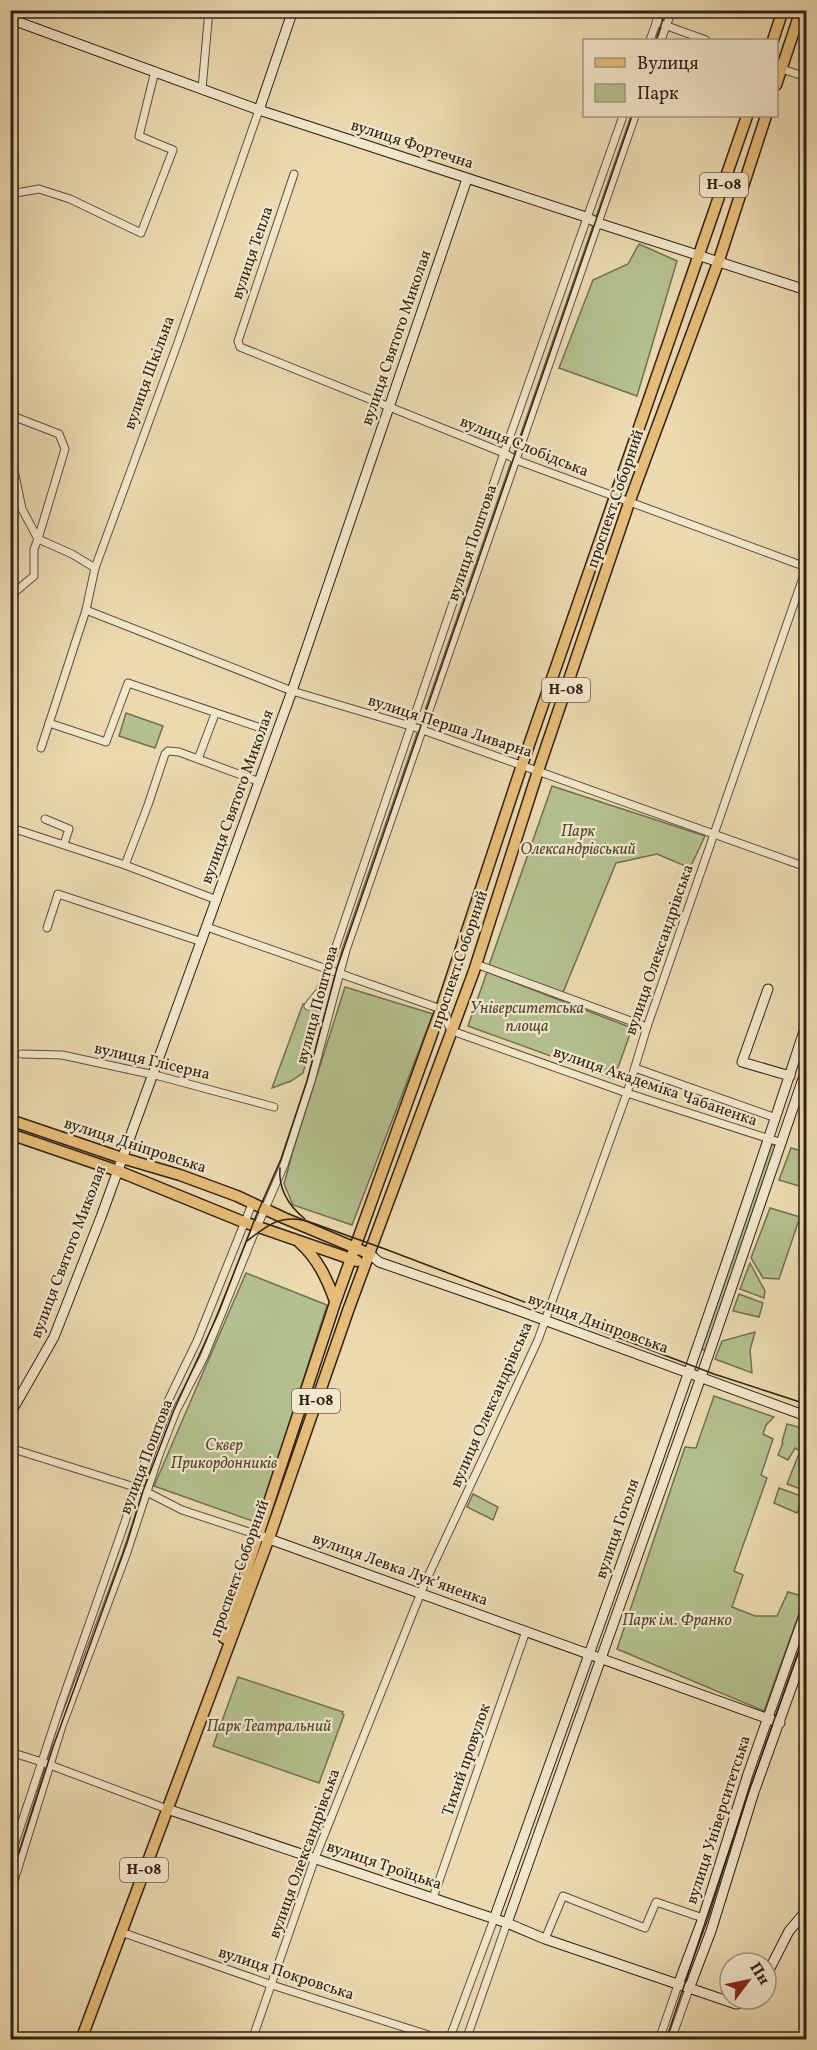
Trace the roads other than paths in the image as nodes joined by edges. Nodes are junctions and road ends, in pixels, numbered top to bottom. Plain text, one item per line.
1 (209, 10) edge
2 (293, 10) edge
3 (661, 10) edge
4 (672, 10) edge
5 (783, 10) edge
6 (801, 10) edge
7 (10, 19) edge
8 (656, 22) junction
9 (666, 26) junction
10 (650, 39) edge
11 (661, 39) edge
12 (703, 39) edge
13 (773, 39) edge
14 (779, 68) edge
15 (155, 71) junction
16 (807, 77) edge
17 (202, 88) junction
18 (260, 110) junction
19 (622, 117) edge
20 (635, 117) edge
21 (747, 117) edge
22 (766, 117) edge
23 (294, 174) dead end
24 (467, 179) junction
25 (10, 194) edge
26 (586, 217) junction
27 (598, 223) junction
28 (700, 255) junction
29 (719, 260) junction
30 (807, 290) edge
31 (238, 341) joint
32 (390, 407) junction
33 (10, 415) edge
34 (10, 451) edge
35 (504, 453) junction
36 (516, 460) junction
37 (616, 498) junction
38 (629, 503) junction
39 (38, 539) junction
40 (95, 568) junction
41 (807, 568) edge
42 (10, 596) edge
43 (86, 610) junction
44 (292, 691) junction
45 (215, 714) junction
46 (49, 723) junction
47 (258, 727) dead end
48 (411, 727) junction
49 (423, 731) junction
50 (41, 748) dead end
51 (198, 759) junction
52 (522, 765) junction
53 (538, 771) junction
54 (260, 782) junction
55 (45, 819) dead end
56 (18, 830) dead end
57 (715, 833) junction
58 (64, 844) junction
59 (125, 865) junction
60 (807, 867) edge
61 (217, 900) junction
62 (207, 927) junction
63 (47, 928) dead end
64 (202, 942) junction
65 (476, 964) junction
66 (328, 970) junction
67 (339, 975) junction
68 (768, 989) dead end
69 (308, 1006) dead end
70 (441, 1009) junction
71 (807, 1025) edge
72 (647, 1027) junction
73 (452, 1030) junction
74 (22, 1054) dead end
75 (635, 1068) junction
76 (807, 1070) edge
77 (153, 1075) junction
78 (790, 1076) junction
79 (627, 1093) junction
80 (274, 1107) dead end
81 (776, 1118) junction
82 (10, 1120) edge
83 (10, 1134) edge
84 (769, 1139) junction
85 (782, 1143) junction
86 (122, 1158) junction
87 (118, 1171) junction
88 (252, 1204) junction
89 (265, 1210) junction
90 (244, 1221) junction
91 (258, 1226) junction
92 (296, 1239) junction
93 (355, 1247) junction
94 (351, 1259) junction
95 (368, 1259) junction
96 (335, 1301) junction
97 (545, 1320) junction
98 (688, 1372) junction
99 (701, 1377) junction
100 (10, 1414) edge
101 (807, 1416) edge
102 (10, 1448) edge
103 (135, 1487) junction
104 (146, 1492) junction
105 (263, 1536) junction
106 (420, 1594) junction
107 (807, 1610) edge
108 (526, 1631) junction
109 (807, 1647) edge
110 (590, 1654) junction
111 (601, 1658) junction
112 (768, 1718) junction
113 (780, 1723) junction
114 (10, 1752) edge
115 (42, 1762) junction
116 (50, 1765) junction
117 (167, 1809) junction
118 (10, 1858) edge
119 (315, 1858) junction
120 (11, 1892) edge
121 (433, 1898) junction
122 (807, 1911) edge
123 (702, 1918) junction
124 (494, 1919) junction
125 (507, 1923) junction
126 (121, 1932) junction
127 (545, 1939) junction
128 (778, 1953) edge
129 (272, 1985) junction
130 (678, 1985) junction
131 (689, 1989) junction
132 (718, 1998) edge
133 (81, 2040) edge
134 (252, 2040) edge
135 (444, 2040) edge
136 (449, 2040) edge
137 (466, 2040) edge
138 (659, 2040) edge
139 (670, 2040) edge

1 - 17 street
2 - 18 street, вулиця Шкільна
3 - 8 street
4 - 9 street
5 - 13 main road
6 - 14 main road
7 - 15 street, вулиця Фортечна
8 - 9 street
8 - 10 street
9 - 11 street
9 - 12 street
14 - 16 street
15 - 17 street, вулиця Фортечна
15 - 25 street
17 - 18 street, вулиця Фортечна
18 - 24 street, вулиця Фортечна
18 - 40 street, вулиця Шкільна
19 - 26 street, вулиця Поштова
20 - 27 street, вулиця Поштова
21 - 28 main road, проспект Соборний / Н-08
22 - 29 main road, проспект Соборний / Н-08
23 - 31 street, вулиця Тепла
24 - 26 street, вулиця Фортечна
24 - 32 street, вулиця Святого Миколая
26 - 27 street, вулиця Фортечна
26 - 35 street, вулиця Поштова
27 - 28 street, вулиця Фортечна
27 - 36 street, вулиця Поштова
28 - 29 street, вулиця Фортечна
28 - 37 main road, проспект Соборний / Н-08
29 - 30 street, вулиця Фортечна
29 - 38 main road, проспект Соборний / Н-08
31 - 32 street, вулиця Слобідська
32 - 35 street, вулиця Слобідська
32 - 44 street, вулиця Святого Миколая
33 - 39 street
34 - 39 street
35 - 36 street, вулиця Слобідська
35 - 48 street, вулиця Поштова
36 - 37 street, вулиця Слобідська
36 - 49 street, вулиця Поштова
37 - 38 street, вулиця Слобідська
37 - 52 main road, проспект Соборний / Н-08
38 - 41 street, вулиця Слобідська
38 - 53 main road, проспект Соборний / Н-08
39 - 40 street
39 - 42 street
40 - 43 street, вулиця Шкільна
41 - 57 street, вулиця Олександрівська
43 - 44 street, вулиця Перша Ливарна
43 - 46 street, вулиця Шкільна
44 - 48 street, вулиця Перша Ливарна
44 - 54 street, вулиця Святого Миколая
45 - 46 street
45 - 47 street
45 - 51 street
46 - 50 street, вулиця Шкільна
48 - 49 street, вулиця Перша Ливарна
48 - 66 street, вулиця Поштова
49 - 52 street, вулиця Перша Ливарна
49 - 67 street, вулиця Поштова
51 - 54 street
51 - 59 street
52 - 53 street, вулиця Перша Ливарна
52 - 70 main road, проспект Соборний / Н-08
53 - 57 street, вулиця Перша Ливарна
53 - 65 main road, проспект Соборний / Н-08
54 - 61 street, вулиця Святого Миколая
55 - 58 street
56 - 58 street
57 - 60 street, вулиця Перша Ливарна
57 - 72 street, вулиця Олександрівська
58 - 59 street
59 - 61 street
61 - 62 street, вулиця Святого Миколая
62 - 64 street, вулиця Святого Миколая
62 - 66 street
63 - 64 street
64 - 77 street, вулиця Святого Миколая
65 - 72 street
65 - 73 main road, проспект Соборний / Н-08
66 - 67 street
66 - 69 street, вулиця Поштова
67 - 70 street
67 - 89 street, вулиця Поштова
68 - 78 street
70 - 73 street
70 - 93 main road, проспект Соборний / Н-08
71 - 78 street, вулиця Гоголя
72 - 75 street, вулиця Олександрівська
73 - 79 street, вулиця Академіка Чабаненка
73 - 95 main road, проспект Соборний / Н-08
74 - 77 street, вулиця Глісерна
75 - 79 street, вулиця Олександрівська
75 - 81 street, вулиця Академіка Чабаненка
76 - 85 street, вулиця Гоголя
77 - 80 street, вулиця Глісерна
77 - 86 street, вулиця Святого Миколая
78 - 81 street, вулиця Гоголя
79 - 84 street, вулиця Академіка Чабаненка
79 - 97 street, вулиця Олександрівська
81 - 84 street, вулиця Гоголя
82 - 86 main road, вулиця Дніпровська
83 - 87 main road, вулиця Дніпровська
84 - 85 street, вулиця Академіка Чабаненка
84 - 98 street, вулиця Гоголя
85 - 99 street, вулиця Гоголя
86 - 87 street, вулиця Святого Миколая
86 - 88 main road, вулиця Дніпровська
87 - 90 main road, вулиця Дніпровська
87 - 100 street, вулиця Святого Миколая
88 - 89 main road, вулиця Дніпровська
88 - 90 street, вулиця Поштова
89 - 91 street, вулиця Поштова
89 - 93 main road, вулиця Дніпровська
90 - 91 main road, вулиця Дніпровська
90 - 103 street, вулиця Поштова
91 - 92 main road, вулиця Дніпровська
91 - 104 street, вулиця Поштова
92 - 94 main road, вулиця Дніпровська
92 - 96 main road
93 - 94 main road, проспект Соборний / Н-08
93 - 95 main road, вулиця Дніпровська
94 - 95 main road, вулиця Дніпровська
94 - 96 main road, проспект Соборний / Н-08
95 - 97 street, вулиця Дніпровська
95 - 105 main road, проспект Соборний / Н-08
96 - 105 main road, проспект Соборний / Н-08
97 - 98 street, вулиця Дніпровська
97 - 106 street, вулиця Олександрівська
98 - 99 street, вулиця Дніпровська
98 - 110 street, вулиця Гоголя
99 - 101 street, вулиця Дніпровська
99 - 111 street, вулиця Гоголя
102 - 103 street, вулиця Левка Лукʼяненка
103 - 104 street, вулиця Левка Лукʼяненка
103 - 115 street, вулиця Поштова
104 - 105 street, вулиця Левка Лукʼяненка
104 - 116 street, вулиця Поштова
105 - 106 street, вулиця Левка Лукʼяненка
105 - 117 main road, проспект Соборний / Н-08
106 - 108 street, вулиця Левка Лукʼяненка
106 - 119 street, вулиця Олександрівська
107 - 112 street, вулиця Університетська
108 - 110 street, вулиця Левка Лукʼяненка
108 - 121 street, Тихий провулок
109 - 113 street, вулиця Університетська
110 - 111 street, вулиця Левка Лукʼяненка
110 - 124 street, вулиця Гоголя
111 - 112 street, вулиця Левка Лукʼяненка
111 - 125 street, вулиця Гоголя
112 - 113 street, вулиця Левка Лукʼяненка
112 - 123 street, вулиця Університетська
113 - 131 street, вулиця Університетська
114 - 115 street, вулиця Троїцька
115 - 116 street, вулиця Троїцька
115 - 118 street, вулиця Поштова
116 - 117 street, вулиця Троїцька
116 - 120 street, вулиця Поштова
117 - 119 street, вулиця Троїцька
117 - 126 main road, проспект Соборний / Н-08
119 - 121 street, вулиця Троїцька
119 - 129 street, вулиця Олександрівська
121 - 124 street, вулиця Троїцька
122 - 128 street
123 - 127 street
123 - 130 street, вулиця Університетська
124 - 125 street, вулиця Троїцька
124 - 136 street, вулиця Гоголя
125 - 127 street, вулиця Троїцька
125 - 137 street, вулиця Гоголя
126 - 129 street, вулиця Покровська
126 - 133 main road, проспект Соборний / Н-08
127 - 130 street, вулиця Троїцька
129 - 134 street, вулиця Олександрівська
129 - 135 street, вулиця Покровська
130 - 131 street, вулиця Троїцька
130 - 138 street, вулиця Університетська
131 - 132 street, вулиця Троїцька
131 - 139 street, вулиця Університетська

